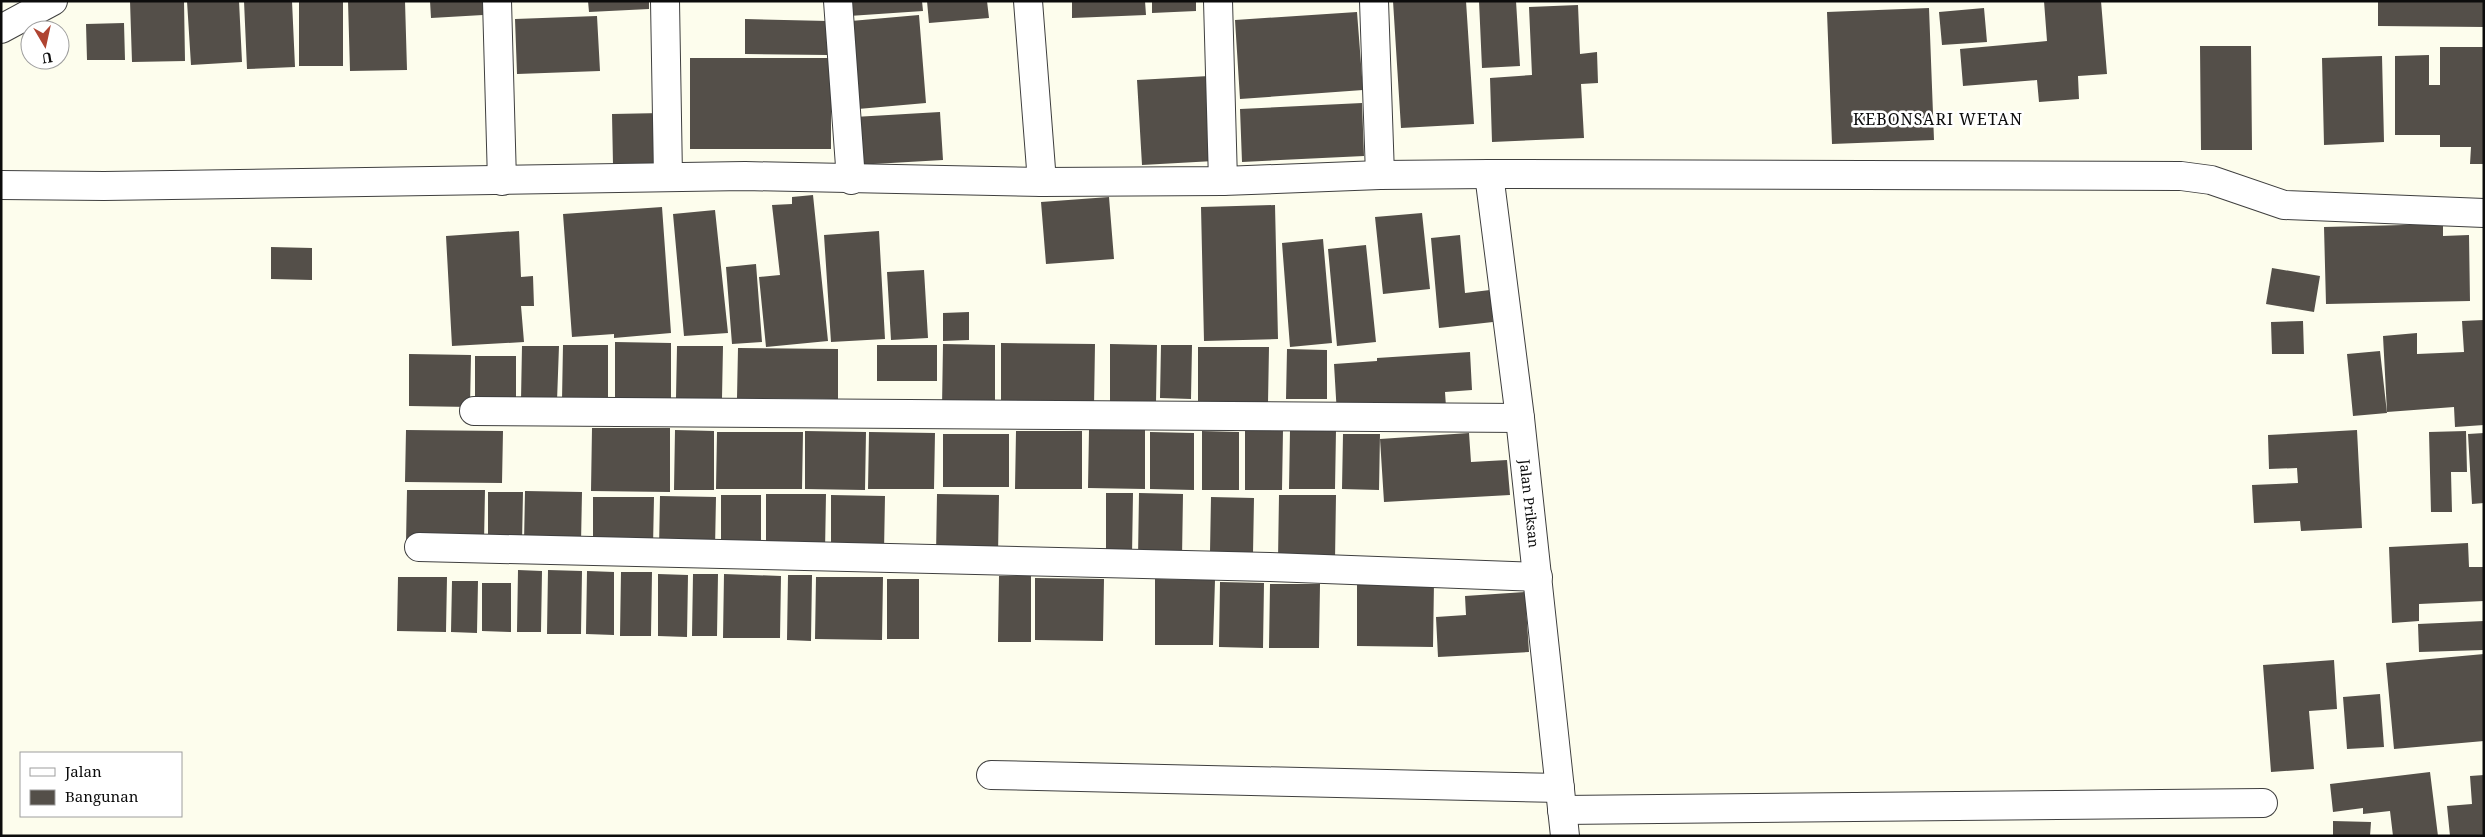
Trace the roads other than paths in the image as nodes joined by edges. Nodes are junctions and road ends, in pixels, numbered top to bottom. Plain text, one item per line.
1 (54, 1) edge
2 (497, 1) edge
3 (665, 1) edge
4 (838, 1) edge
5 (1028, 1) edge
6 (1218, 1) edge
7 (1374, 1) edge
8 (1, 29) edge
9 (1489, 174) junction
10 (1380, 175) junction
11 (668, 177) junction
12 (851, 180) junction
13 (1224, 180) junction
14 (502, 181) junction
15 (1042, 182) junction
16 (1, 185) edge
17 (2484, 213) edge
18 (474, 411) dead end
19 (1520, 418) junction
20 (419, 547) dead end
21 (1538, 577) junction
22 (991, 775) dead end
23 (2263, 803) dead end
24 (1562, 811) edge

1 - 8 street
2 - 14 street
3 - 11 street
4 - 12 street
5 - 15 street
6 - 13 street
7 - 10 street
9 - 10 street
9 - 17 street
9 - 19 street, Jalan Priksan
10 - 13 street
11 - 12 street
11 - 14 street
12 - 15 street
13 - 15 street
14 - 16 street
18 - 19 street
19 - 21 street, Jalan Priksan
20 - 21 street
21 - 24 street, Jalan Priksan
22 - 24 street
23 - 24 street

